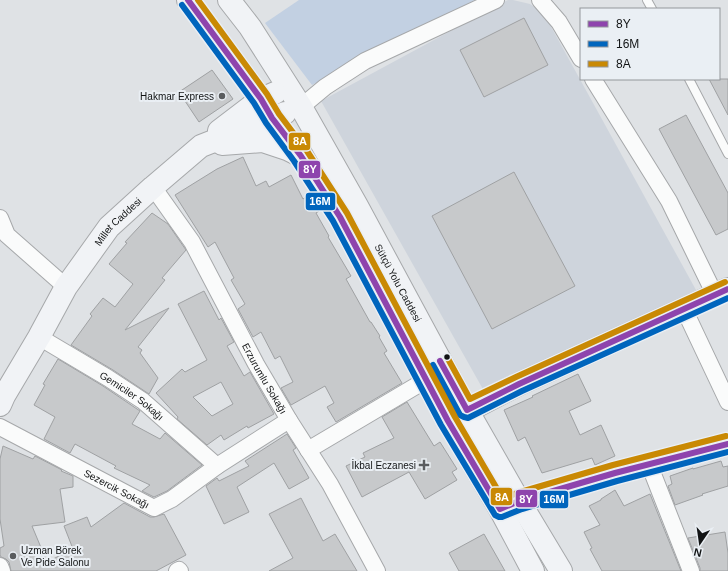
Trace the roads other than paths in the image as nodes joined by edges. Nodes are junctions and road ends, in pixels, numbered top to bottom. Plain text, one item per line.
1 (188, 0) edge
2 (229, 0) edge
3 (496, 0) edge
4 (540, 0) edge
5 (580, 57) edge
6 (594, 80) edge
7 (690, 80) edge
8 (326, 87) junction
9 (288, 88) junction
10 (261, 99) junction
11 (301, 107) junction
12 (272, 118) junction
13 (201, 146) junction
14 (728, 154) edge
15 (301, 156) junction
16 (153, 187) junction
17 (0, 218) edge
18 (66, 287) junction
19 (722, 292) edge
20 (684, 309) junction
21 (39, 336) junction
22 (426, 380) junction
23 (727, 396) edge
24 (1, 398) edge
25 (467, 410) junction
26 (289, 420) junction
27 (448, 421) junction
28 (0, 427) edge
29 (728, 444) edge
30 (308, 450) junction
31 (649, 464) junction
32 (217, 466) junction
33 (510, 505) junction
34 (0, 566) edge
35 (2, 571) edge
36 (377, 571) edge
37 (534, 571) edge
38 (561, 571) edge
39 (690, 571) edge

1 - 10 main road, Sütçü Yolu Caddesi
2 - 9 main road, Sütçü Yolu Caddesi
3 - 8 street
4 - 5 street
6 - 19 street
7 - 14 lane
8 - 9 street
8 - 11 street
9 - 10 main road
9 - 11 main road, Sütçü Yolu Caddesi
10 - 12 main road, Sütçü Yolu Caddesi
10 - 13 main road
11 - 12 main road, Millet Caddesi
11 - 25 main road, Sütçü Yolu Caddesi
12 - 13 main road, Millet Caddesi
12 - 15 main road, Sütçü Yolu Caddesi
13 - 15 main road
13 - 16 main road, Millet Caddesi
15 - 22 main road, Sütçü Yolu Caddesi
16 - 18 main road, Millet Caddesi
16 - 26 street, Erzurumlu Sokağı
17 - 18 street
18 - 21 main road, Millet Caddesi
19 - 20 main road
20 - 23 street
20 - 25 main road
21 - 24 main road, Millet Caddesi
21 - 32 street, Gemiciler Sokağı
22 - 27 main road, Sütçü Yolu Caddesi
22 - 30 street
25 - 27 main road
25 - 33 main road, Sütçü Yolu Caddesi
26 - 30 street, Erzurumlu Sokağı
26 - 32 street, Sezercik Sokağı
27 - 33 main road, Sütçü Yolu Caddesi
28 - 32 street, Sezercik Sokağı
29 - 31 main road
30 - 36 street, Erzurumlu Sokağı
31 - 33 main road
31 - 39 street
33 - 37 main road, Sütçü Yolu Caddesi
33 - 38 main road, Sütçü Yolu Caddesi
34 - 35 street

